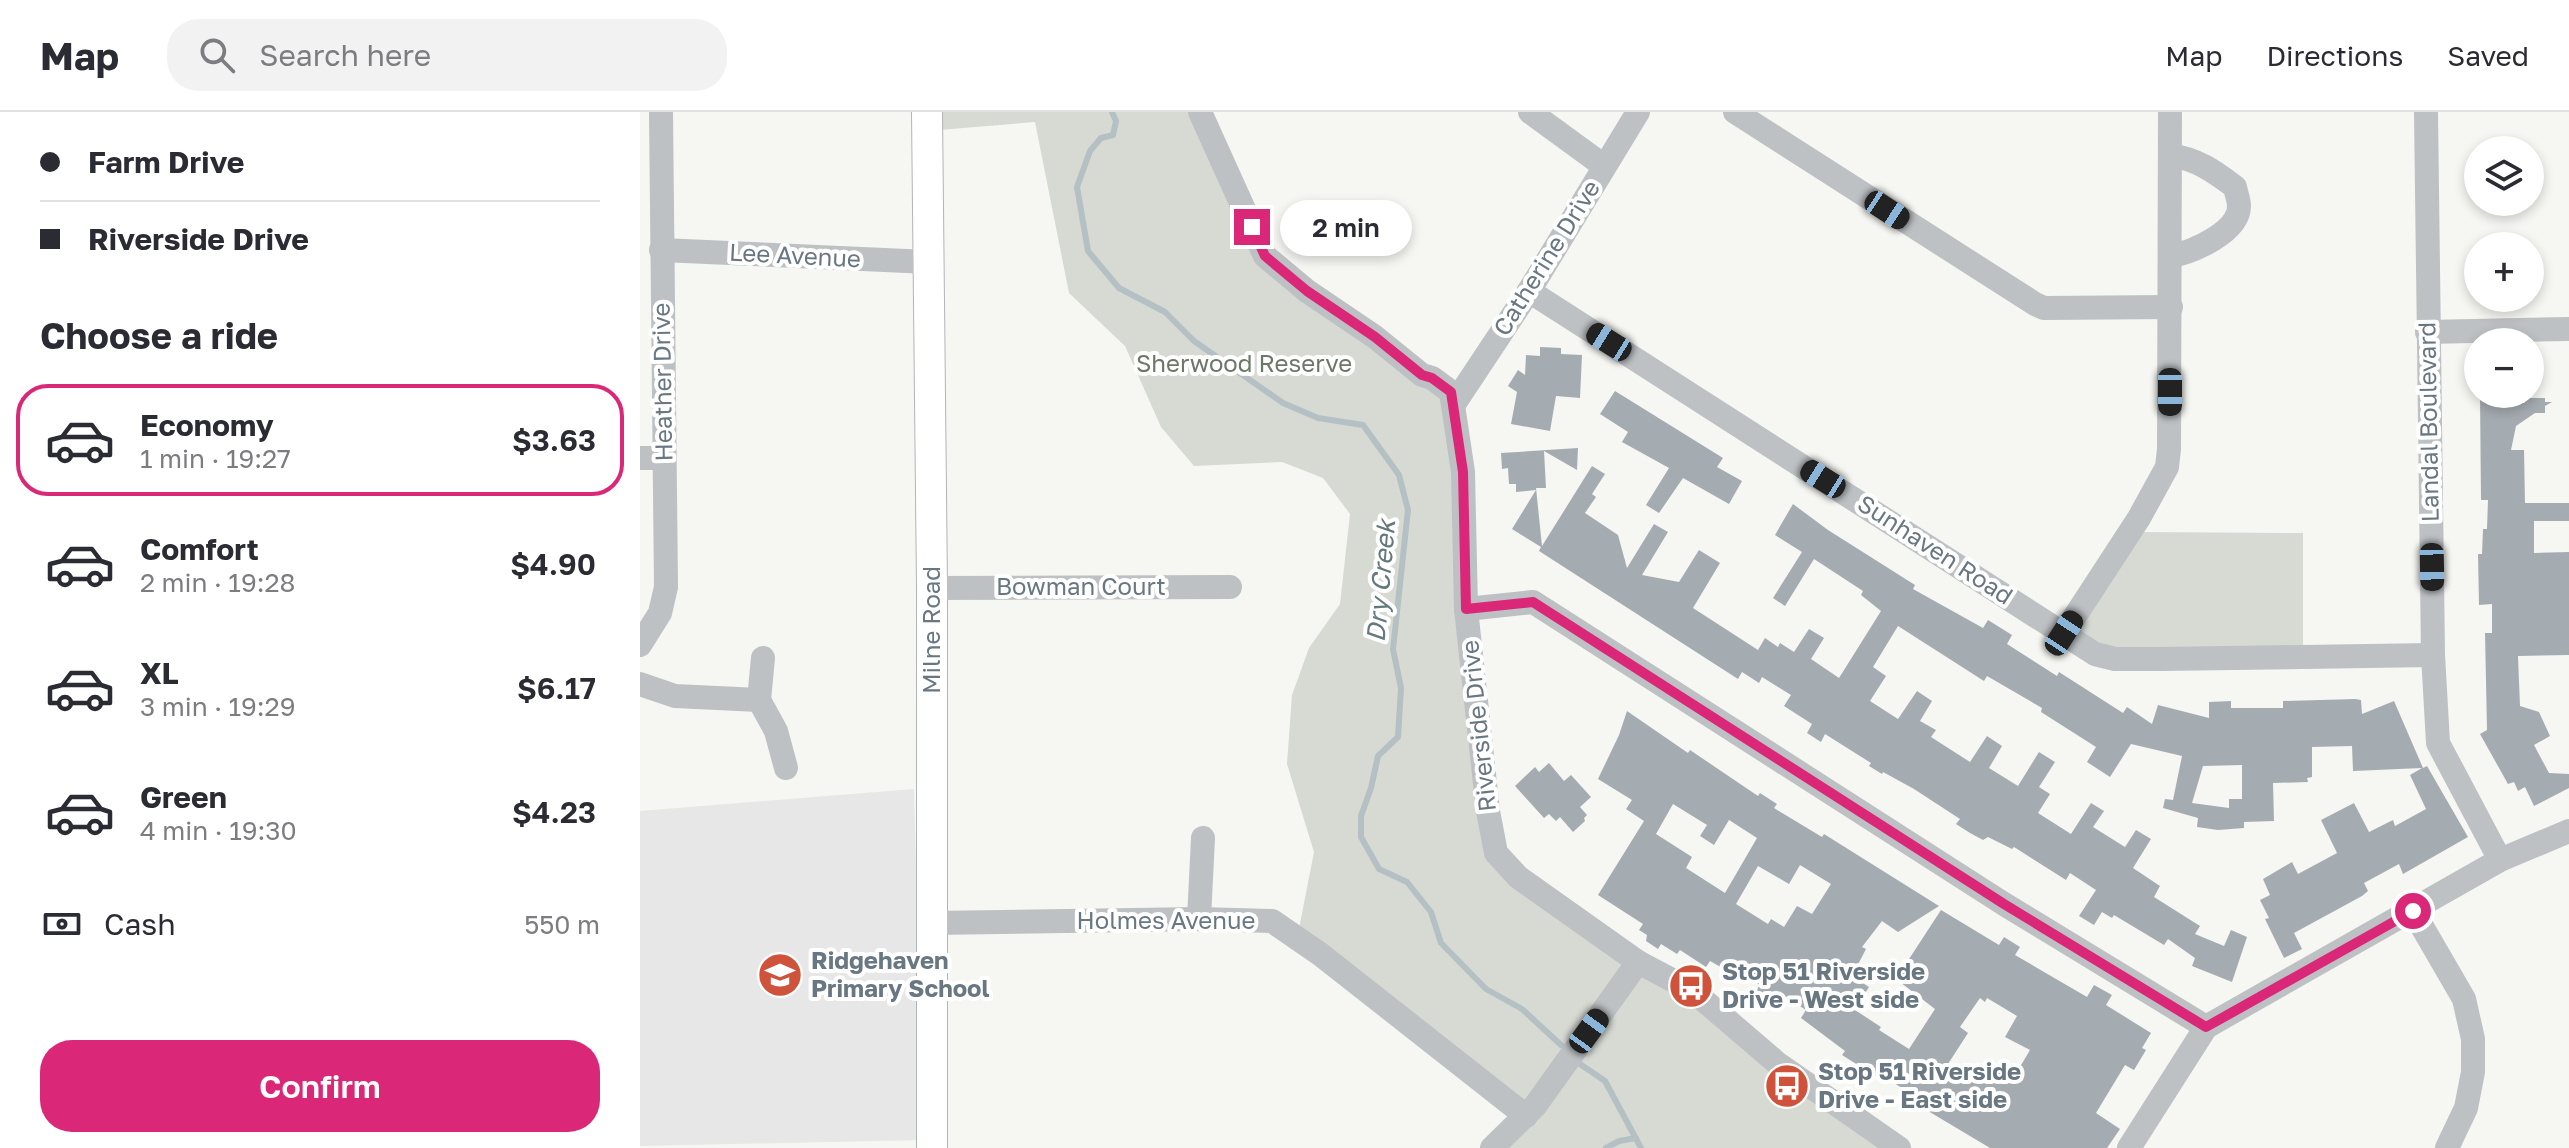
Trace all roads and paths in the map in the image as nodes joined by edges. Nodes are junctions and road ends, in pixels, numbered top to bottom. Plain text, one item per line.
1 (661, 112) edge
2 (927, 112) edge
3 (1200, 112) edge
4 (1530, 112) edge
5 (1638, 112) edge
6 (1735, 112) edge
7 (2170, 112) edge
8 (2426, 112) edge
9 (2171, 156) junction
10 (1604, 166) junction
11 (651, 197) edge
12 (661, 250) junction
13 (2171, 256) junction
14 (929, 262) junction
15 (1529, 291) junction
16 (2171, 307) junction
17 (2569, 329) edge
18 (2427, 332) junction
19 (1454, 404) junction
20 (640, 458) edge
21 (665, 458) junction
22 (1230, 587) dead end
23 (932, 588) junction
24 (1466, 609) junction
25 (2064, 633) junction
26 (640, 645) edge
27 (2433, 655) junction
28 (763, 658) dead end
29 (640, 684) edge
30 (759, 700) junction
31 (786, 768) dead end
32 (2569, 831) edge
33 (1203, 838) dead end
34 (2500, 860) junction
35 (2413, 911) junction
36 (1199, 919) junction
37 (932, 923) junction
38 (1638, 962) junction
39 (2206, 1027) junction
40 (1526, 1116) junction
41 (932, 1148) edge
42 (1492, 1148) edge
43 (1899, 1148) edge
44 (2129, 1148) edge
45 (2447, 1148) edge

1 - 11 street, Heather Drive
2 - 14 main road, Milne Road
3 - 19 street
4 - 10 street
5 - 10 street, Catherine Drive
6 - 16 street
7 - 9 street
8 - 18 street, Landal Boulevard
9 - 13 street
9 - 13 street
10 - 15 street, Catherine Drive
11 - 12 street, Heather Drive
12 - 14 street, Lee Avenue
12 - 21 street, Heather Drive
13 - 16 street
14 - 23 main road, Milne Road
15 - 19 street, Catherine Drive
15 - 25 street, Sunhaven Road
16 - 25 street
17 - 18 street
18 - 27 street, Landal Boulevard
19 - 24 street, Riverside Drive
20 - 21 street
21 - 26 street, Heather Drive
22 - 23 street, Bowman Court
23 - 37 main road, Milne Road
24 - 38 street, Riverside Drive
24 - 39 street
25 - 27 street, Sunhaven Road
27 - 34 street, Landal Boulevard
28 - 30 street
29 - 30 street
30 - 31 street
32 - 34 street
33 - 36 street
34 - 35 street
35 - 39 street
35 - 45 street
36 - 37 street, Holmes Avenue
36 - 40 street, Holmes Avenue
37 - 41 main road, Milne Road
38 - 40 street
38 - 43 street, Riverside Drive
39 - 44 street
40 - 42 street

